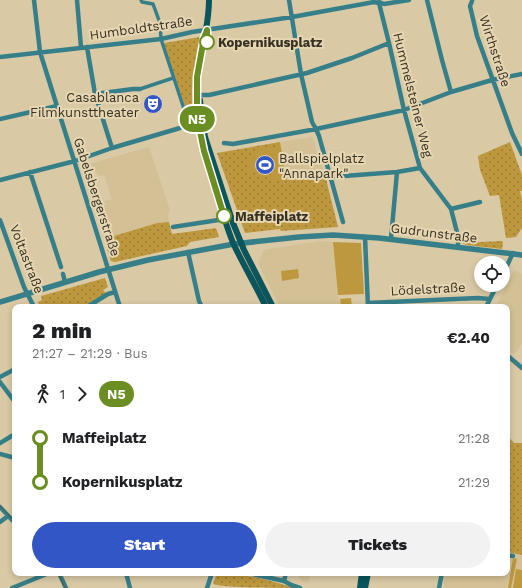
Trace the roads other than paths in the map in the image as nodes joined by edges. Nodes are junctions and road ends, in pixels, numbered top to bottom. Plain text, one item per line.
1 (34, 0) edge
2 (77, 0) edge
3 (141, 0) edge
4 (209, 0) edge
5 (289, 0) edge
6 (409, 0) edge
7 (427, 0) edge
8 (472, 0) edge
9 (476, 0) edge
10 (379, 2) edge
11 (292, 17) junction
12 (207, 30) junction
13 (161, 39) junction
14 (389, 43) junction
15 (81, 47) junction
16 (87, 47) junction
17 (40, 52) junction
18 (0, 57) edge
19 (300, 74) junction
20 (522, 74) edge
21 (173, 78) junction
22 (492, 80) junction
23 (140, 89) joint
24 (451, 92) junction
25 (95, 94) junction
26 (200, 95) junction
27 (57, 106) junction
28 (404, 110) junction
29 (0, 119) edge
30 (189, 124) dead end
31 (180, 128) dead end
32 (316, 129) junction
33 (224, 143) dead end
34 (112, 148) junction
35 (522, 154) edge
36 (74, 161) junction
37 (420, 168) junction
38 (30, 172) junction
39 (397, 172) junction
40 (331, 177) junction
41 (0, 180) edge
42 (480, 202) dead end
43 (451, 209) junction
44 (225, 219) junction
45 (0, 220) edge
46 (343, 222) dead end
47 (173, 227) dead end
48 (365, 237) junction
49 (391, 239) junction
50 (241, 243) junction
51 (234, 244) junction
52 (458, 247) junction
53 (188, 252) junction
54 (513, 253) junction
55 (522, 255) edge
56 (510, 259) edge
57 (61, 267) dead end
58 (109, 269) junction
59 (63, 274) dead end
60 (65, 282) junction
61 (115, 292) junction
62 (493, 292) edge
63 (28, 293) junction
64 (489, 299) junction
65 (0, 302) edge
66 (33, 304) edge
67 (91, 304) edge
68 (119, 304) edge
69 (200, 304) edge
70 (264, 304) edge
71 (272, 304) edge
72 (368, 304) edge
73 (384, 304) edge
74 (487, 304) edge
75 (510, 358) edge
76 (522, 368) edge
77 (12, 370) edge
78 (0, 376) edge
79 (0, 382) edge
80 (12, 398) edge
81 (12, 436) edge
82 (0, 443) edge
83 (0, 454) edge
84 (12, 457) edge
85 (0, 507) edge
86 (8, 516) junction
87 (12, 520) edge
88 (0, 522) edge
89 (510, 556) edge
90 (513, 556) dead end
91 (41, 576) edge
92 (60, 576) edge
93 (127, 576) edge
94 (211, 576) edge
95 (262, 576) edge
96 (285, 576) edge
97 (362, 576) edge
98 (368, 576) edge
99 (441, 576) edge
100 (284, 581) junction
101 (12, 588) edge
102 (66, 588) edge
103 (130, 588) edge
104 (207, 588) edge
105 (300, 588) edge
106 (360, 588) edge
107 (366, 588) edge
108 (439, 588) edge

1 - 17 street, Gabelsbergerstraße
2 - 15 street
3 - 13 street
4 - 12 main road
5 - 11 street
6 - 10 street, Humboldtstraße
7 - 24 street
8 - 9 street
8 - 22 street, Wirthstraße
10 - 11 street, Humboldtstraße
10 - 14 street, Hummelsteiner Weg
11 - 12 street, Humboldtstraße
11 - 19 street
12 - 13 street, Humboldtstraße
12 - 26 main road
12 - 44 main road
13 - 16 street, Humboldtstraße
13 - 21 street
14 - 19 street
14 - 28 street, Hummelsteiner Weg
15 - 16 street, Humboldtstraße
15 - 17 street, Humboldtstraße
16 - 25 street
17 - 18 street, Humboldtstraße
17 - 27 street, Gabelsbergerstraße
19 - 26 street
19 - 32 street
20 - 22 street
21 - 23 street
21 - 30 street
22 - 24 street
22 - 35 street, Wirthstraße
23 - 25 street
24 - 28 street
25 - 34 street
26 - 50 main road
27 - 29 street
27 - 36 street, Gabelsbergerstraße
28 - 32 street
28 - 37 street, Hummelsteiner Weg
31 - 34 street
32 - 33 street
32 - 40 street
34 - 36 street
36 - 38 street
36 - 58 street, Gabelsbergerstraße
37 - 39 street
37 - 43 street, Hummelsteiner Weg
38 - 41 street
38 - 57 street
39 - 40 street
39 - 49 street
40 - 46 street
42 - 43 street
43 - 52 street, Hummelsteiner Weg
44 - 47 street
44 - 51 main road
45 - 63 street, Voltastraße
48 - 49 street, Gudrunstraße
48 - 50 street, Gudrunstraße
48 - 72 street
49 - 52 street, Gudrunstraße
50 - 51 street
50 - 71 main road
51 - 53 street
51 - 70 main road
52 - 54 street, Gudrunstraße
53 - 58 street
53 - 69 street
54 - 55 street, Gudrunstraße
54 - 56 street
58 - 60 street
58 - 61 street, Gabelsbergerstraße
59 - 60 street
60 - 63 street
61 - 67 street
61 - 68 street, Gabelsbergerstraße
62 - 64 street
63 - 65 street
63 - 66 street, Voltastraße
64 - 73 street, Lödelstraße
64 - 74 street
75 - 76 street
77 - 78 street
79 - 80 street
81 - 82 street
83 - 84 street
85 - 86 street
86 - 87 street
86 - 88 street
89 - 90 street
91 - 101 street
92 - 102 street
93 - 103 street
94 - 104 street
95 - 100 street
96 - 100 street
97 - 106 main road
98 - 107 main road
99 - 108 street
100 - 105 street

